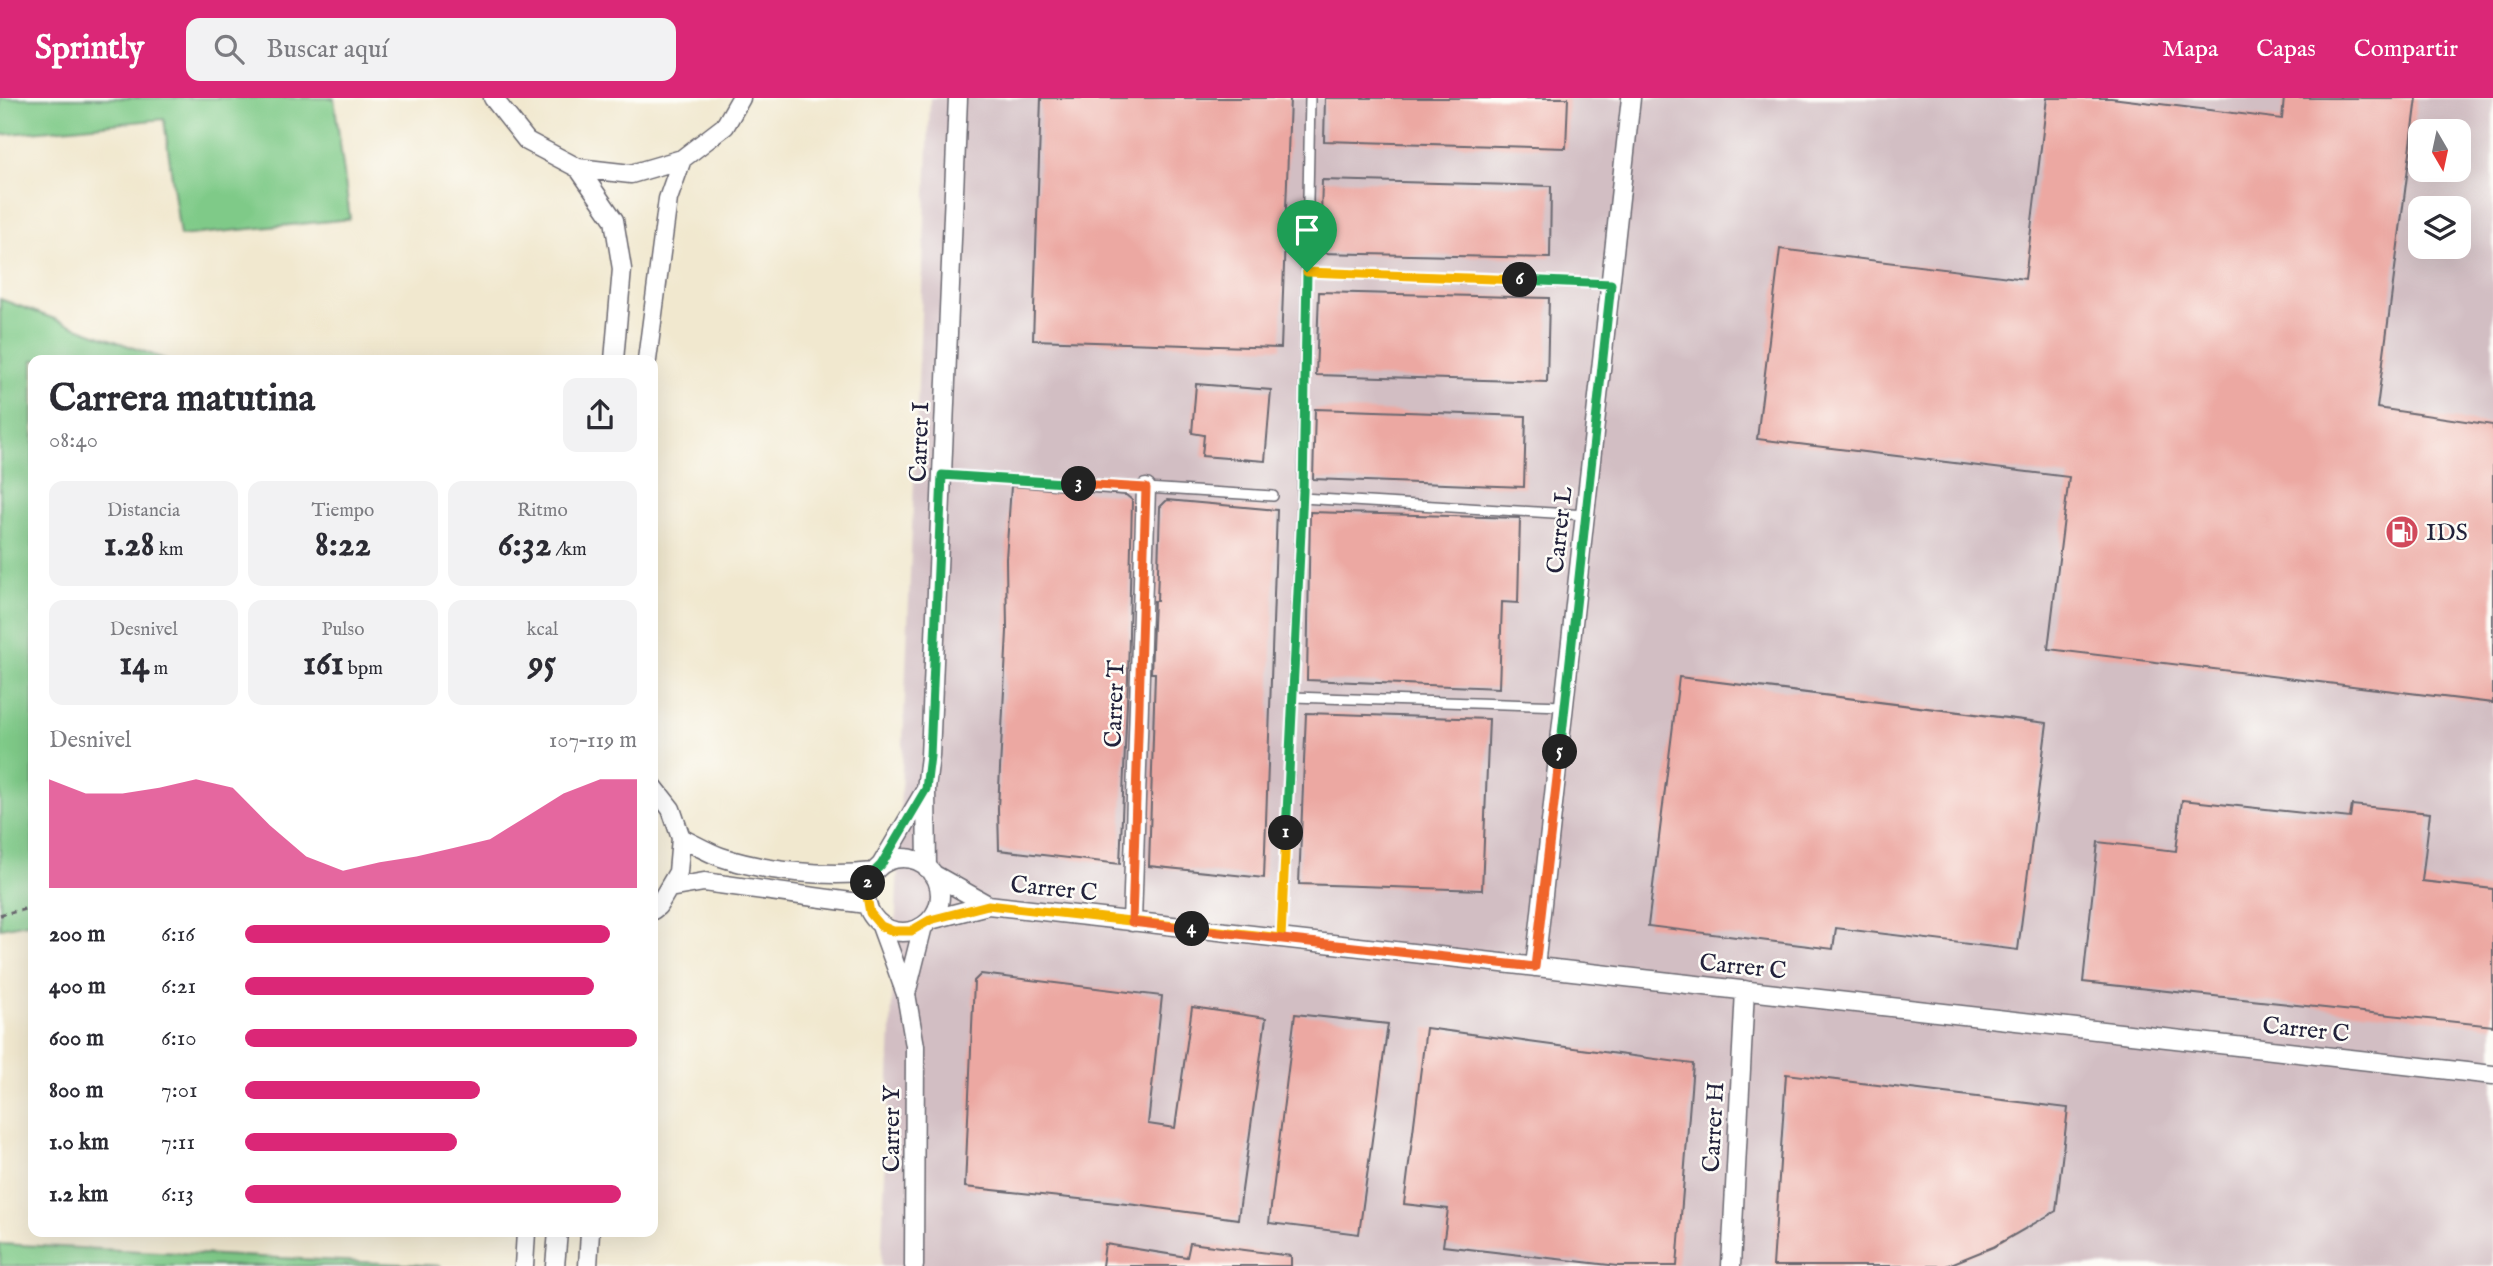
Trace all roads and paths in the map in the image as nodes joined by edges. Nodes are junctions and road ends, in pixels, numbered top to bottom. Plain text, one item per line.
1 (493, 98) edge
2 (741, 98) edge
3 (958, 98) edge
4 (1310, 98) edge
5 (1631, 98) edge
6 (682, 159) junction
7 (578, 169) junction
8 (1307, 272) junction
9 (1611, 284) junction
10 (614, 355) edge
11 (648, 355) edge
12 (942, 475) junction
13 (1146, 488) junction
14 (1273, 496) dead end
15 (1302, 498) junction
16 (1586, 515) junction
17 (1293, 697) junction
18 (1565, 706) junction
19 (926, 789) junction
20 (658, 792) edge
21 (681, 838) junction
22 (877, 869) junction
23 (930, 871) junction
24 (669, 888) junction
25 (866, 904) junction
26 (988, 905) junction
27 (658, 906) edge
28 (28, 908) edge
29 (0, 915) edge
30 (1132, 922) junction
31 (927, 923) junction
32 (881, 926) junction
33 (1281, 938) junction
34 (1535, 967) junction
35 (1745, 990) junction
36 (906, 994) junction
37 (2493, 1074) edge
38 (526, 1237) edge
39 (558, 1237) edge
40 (590, 1237) edge
41 (524, 1266) edge
42 (555, 1266) edge
43 (588, 1266) edge
44 (914, 1266) edge
45 (1731, 1266) edge

1 - 7 street
2 - 6 street
3 - 12 street, Carrer I
4 - 8 lane
5 - 9 street, Carrer L
6 - 7 street
6 - 11 street
7 - 10 street
8 - 9 lane
8 - 15 lane
9 - 16 street, Carrer L
12 - 13 lane
12 - 19 street, Carrer I
13 - 14 lane
13 - 30 street, Carrer T
15 - 16 lane
15 - 17 lane
16 - 18 street, Carrer L
17 - 18 lane
17 - 33 lane
18 - 34 street, Carrer L
19 - 22 street, Carrer I
19 - 23 street, Carrer I
20 - 21 street
21 - 22 street
21 - 24 street
22 - 23 street
22 - 25 street
23 - 26 street, Carrer C
23 - 31 street
24 - 25 street
24 - 27 street
25 - 32 street
26 - 30 street, Carrer C
26 - 31 street, Carrer C
28 - 29 path
30 - 33 street, Carrer C
31 - 32 street
31 - 36 street, Carrer Y
32 - 36 street, Carrer Y
33 - 34 street, Carrer C
34 - 35 street, Carrer C
35 - 37 street, Carrer C
35 - 45 street, Carrer H
36 - 44 street, Carrer Y
38 - 41 street
39 - 42 street
40 - 43 street

